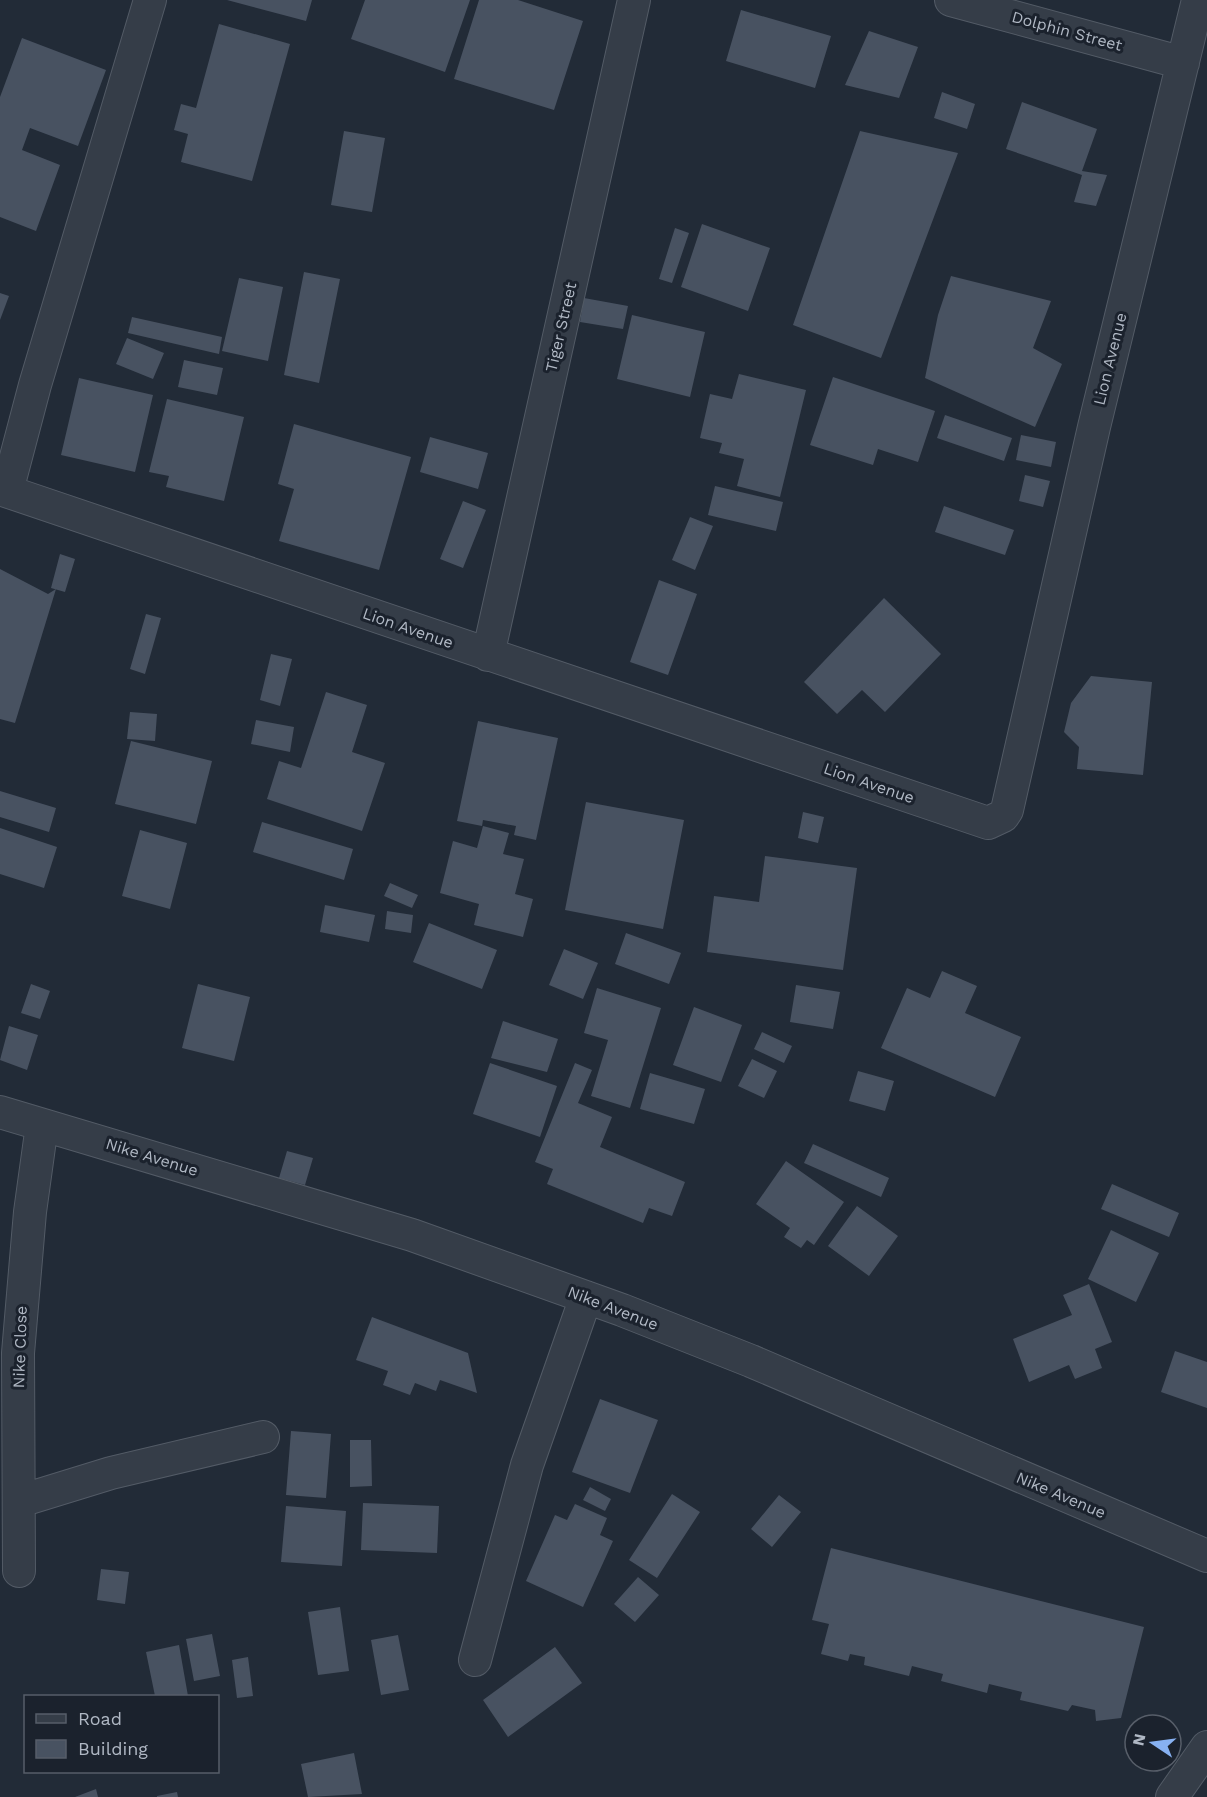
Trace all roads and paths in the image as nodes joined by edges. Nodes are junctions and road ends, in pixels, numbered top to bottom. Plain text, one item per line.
1 (150, 0) edge
2 (634, 0) edge
3 (951, 0) edge
4 (1198, 0) edge
5 (1183, 63) junction
6 (4, 490) edge
7 (488, 655) junction
8 (0, 1112) edge
9 (42, 1125) junction
10 (586, 1297) junction
11 (262, 1437) dead end
12 (20, 1501) junction
13 (1207, 1556) edge
14 (19, 1571) dead end
15 (475, 1659) dead end
16 (1207, 1747) edge
17 (1172, 1797) edge

1 - 6 street
2 - 7 street, Tiger Street
3 - 5 street, Dolphin Street
4 - 5 street
5 - 7 street, Lion Avenue
6 - 7 street, Lion Avenue
8 - 9 street, Nike Avenue
9 - 10 street, Nike Avenue
9 - 12 street, Nike Close
10 - 13 street, Nike Avenue
10 - 15 street
11 - 12 street
12 - 14 street, Nike Close
16 - 17 street

